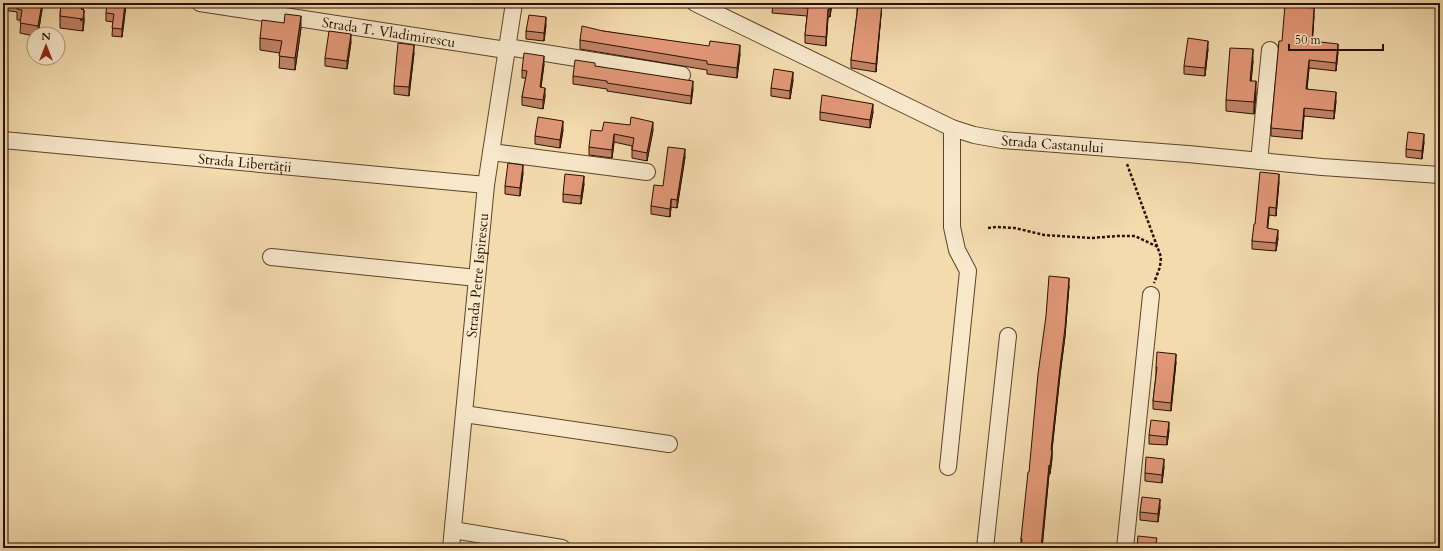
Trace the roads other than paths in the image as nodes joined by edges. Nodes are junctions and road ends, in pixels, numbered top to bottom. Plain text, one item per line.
1 (200, 3) edge
2 (514, 3) edge
3 (695, 3) edge
4 (506, 49) junction
5 (1270, 50) dead end
6 (682, 74) dead end
7 (952, 128) junction
8 (3, 140) edge
9 (491, 152) junction
10 (1259, 161) junction
11 (647, 172) dead end
12 (1440, 176) edge
13 (486, 185) junction
14 (271, 257) dead end
15 (477, 278) junction
16 (1151, 295) road end
17 (1008, 336) dead end
18 (464, 414) junction
19 (669, 444) dead end
20 (948, 467) dead end
21 (453, 530) junction
22 (451, 548) edge
23 (562, 548) edge
24 (985, 548) edge
25 (1125, 548) edge

1 - 4 street, Strada T. Vladimirescu
2 - 4 street, Strada Petre Ispirescu
3 - 7 street, Strada Castanului
4 - 6 street, Strada T. Vladimirescu
4 - 9 street, Strada Petre Ispirescu
5 - 10 street
7 - 10 street, Strada Castanului
7 - 20 street
8 - 13 street, Strada Libertății
9 - 11 street
9 - 13 street, Strada Petre Ispirescu
10 - 12 street, Strada Castanului
13 - 15 street, Strada Petre Ispirescu
14 - 15 street
15 - 18 street, Strada Petre Ispirescu
16 - 25 street
17 - 24 street
18 - 19 street
18 - 21 street, Strada Petre Ispirescu
21 - 22 street, Strada Petre Ispirescu
21 - 23 street

